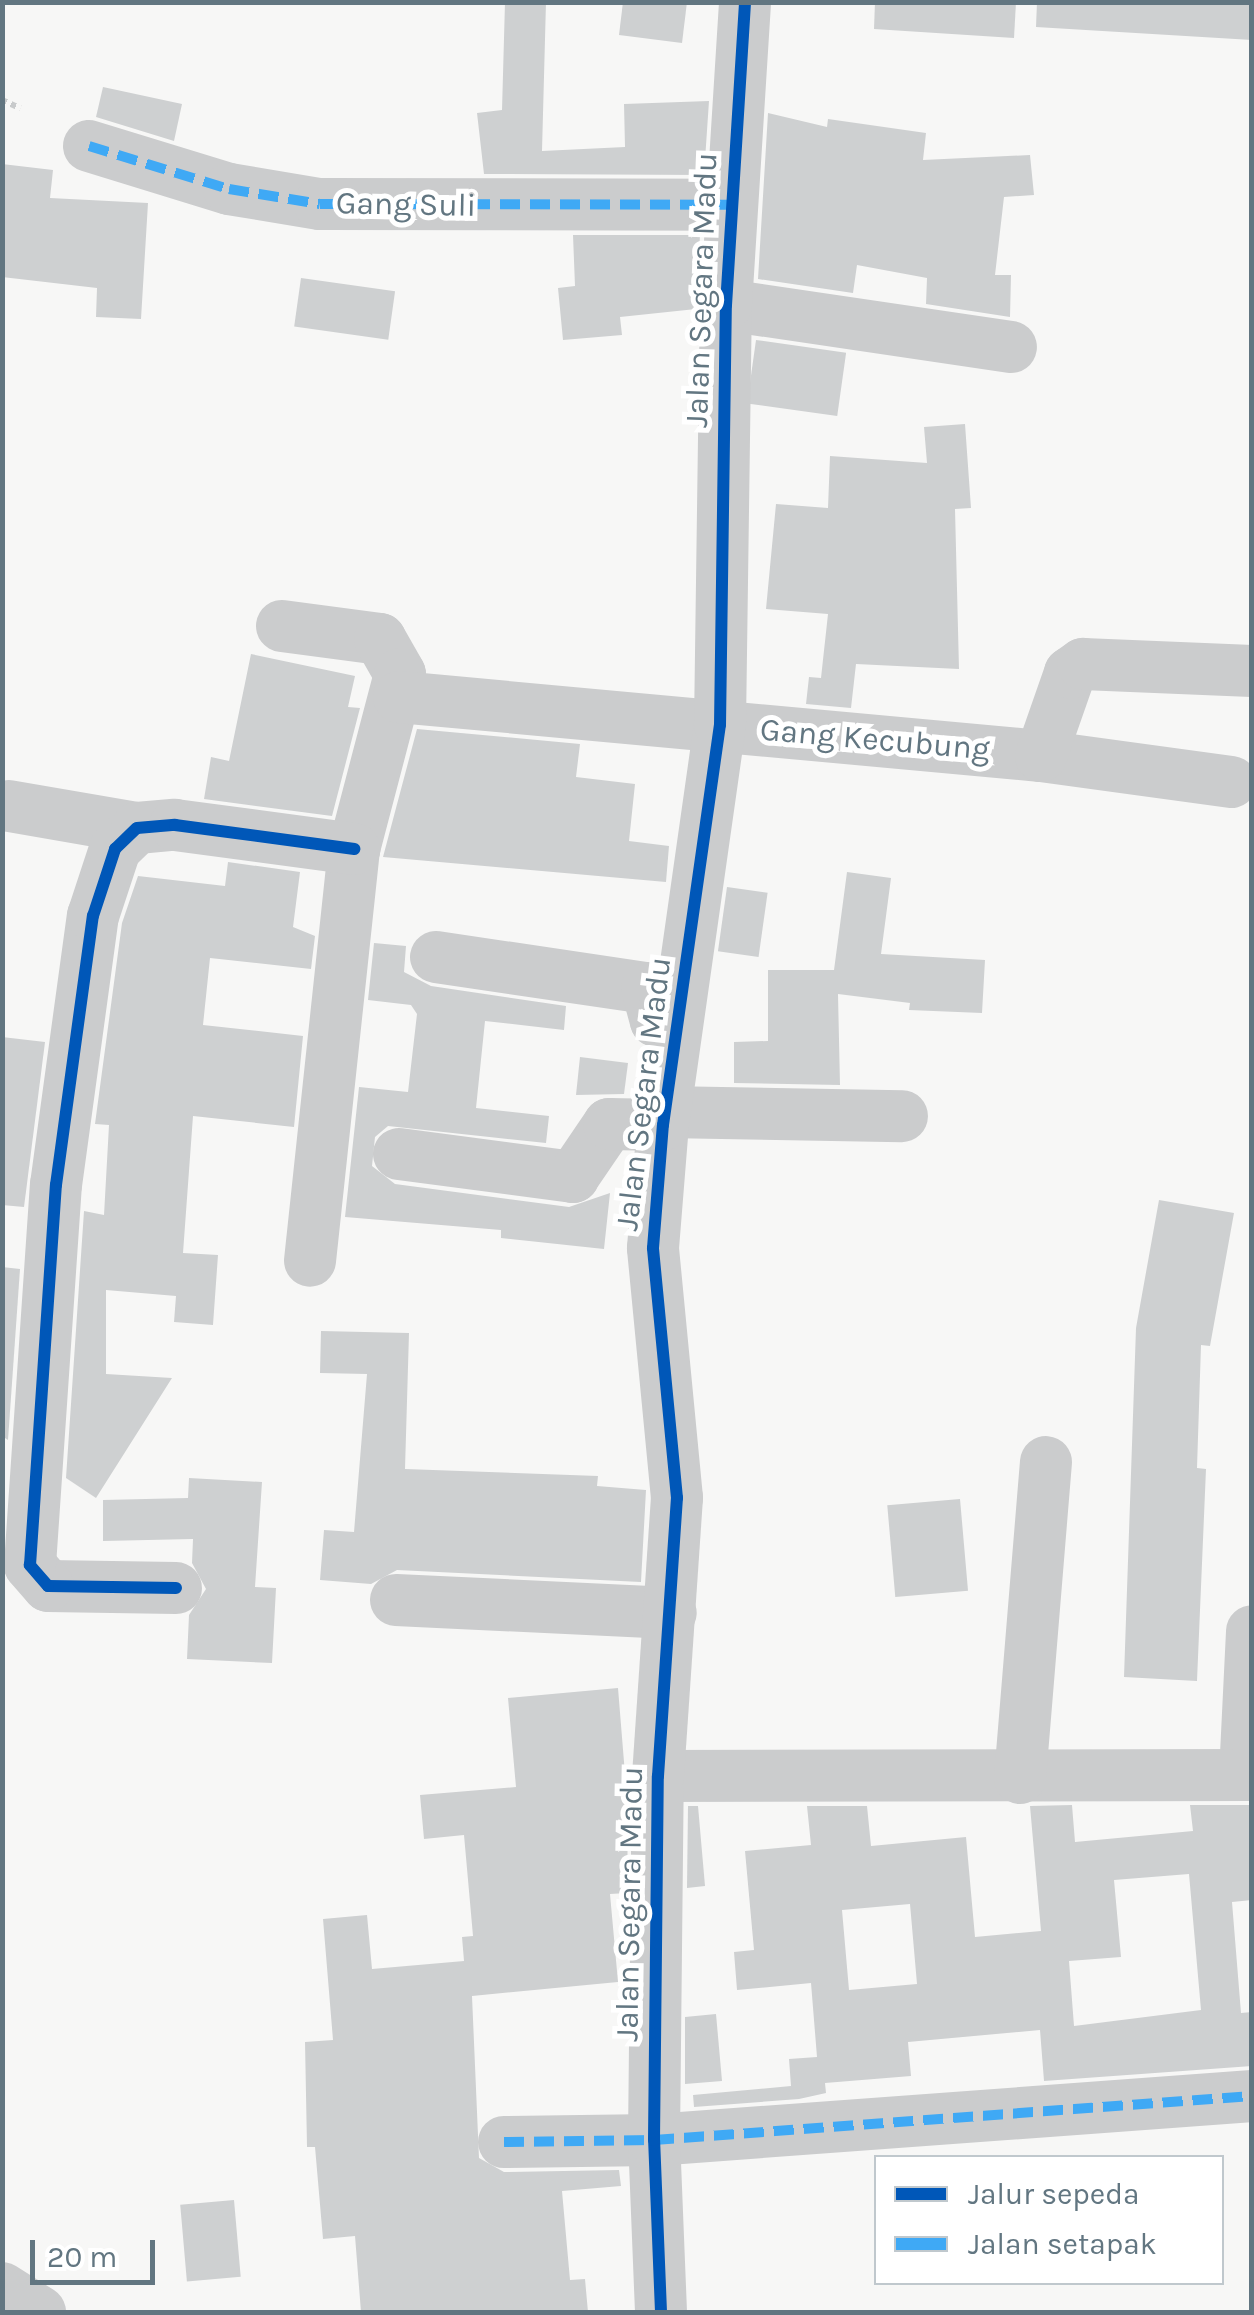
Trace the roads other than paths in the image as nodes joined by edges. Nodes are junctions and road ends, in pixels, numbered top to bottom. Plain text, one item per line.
1 (745, 2) edge
2 (89, 146) dead end
3 (732, 205) junction
4 (726, 305) junction
5 (1011, 346) dead end
6 (282, 626) dead end
7 (1252, 672) edge
8 (398, 697) junction
9 (720, 725) junction
10 (1041, 756) junction
11 (1231, 782) dead end
12 (9, 806) dead end
13 (137, 828) junction
14 (354, 848) junction
15 (436, 957) dead end
16 (677, 1024) junction
17 (902, 1116) dead end
18 (664, 1118) junction
19 (399, 1154) dead end
20 (310, 1262) dead end
21 (1046, 1462) dead end
22 (176, 1588) dead end
23 (396, 1600) dead end
24 (671, 1613) junction
25 (1252, 1631) edge
26 (1248, 1775) edge
27 (658, 1776) junction
28 (1020, 1778) junction
29 (1252, 2096) edge
30 (654, 2140) junction
31 (504, 2142) dead end
32 (2, 2288) edge
33 (40, 2312) edge
34 (661, 2312) edge

1 - 3 street, Jalan Segara Madu
2 - 3 street, Gang Suli
3 - 4 street, Jalan Segara Madu
4 - 5 street
4 - 9 street, Jalan Segara Madu
6 - 8 street
7 - 10 street
8 - 9 street, Gang Kecubung
8 - 14 street
9 - 10 street, Gang Kecubung
9 - 16 street, Jalan Segara Madu
10 - 11 street, Gang Kecubung
12 - 13 street
13 - 14 street
13 - 22 street
14 - 20 street
15 - 16 street
16 - 18 street, Jalan Segara Madu
17 - 18 street
18 - 19 street
18 - 24 street, Jalan Segara Madu
21 - 28 street
23 - 24 street
24 - 27 street, Jalan Segara Madu
25 - 26 street
26 - 28 street
27 - 28 street
27 - 30 street, Jalan Segara Madu
29 - 30 street
30 - 31 street
30 - 34 street, Jalan Segara Madu
32 - 33 street

